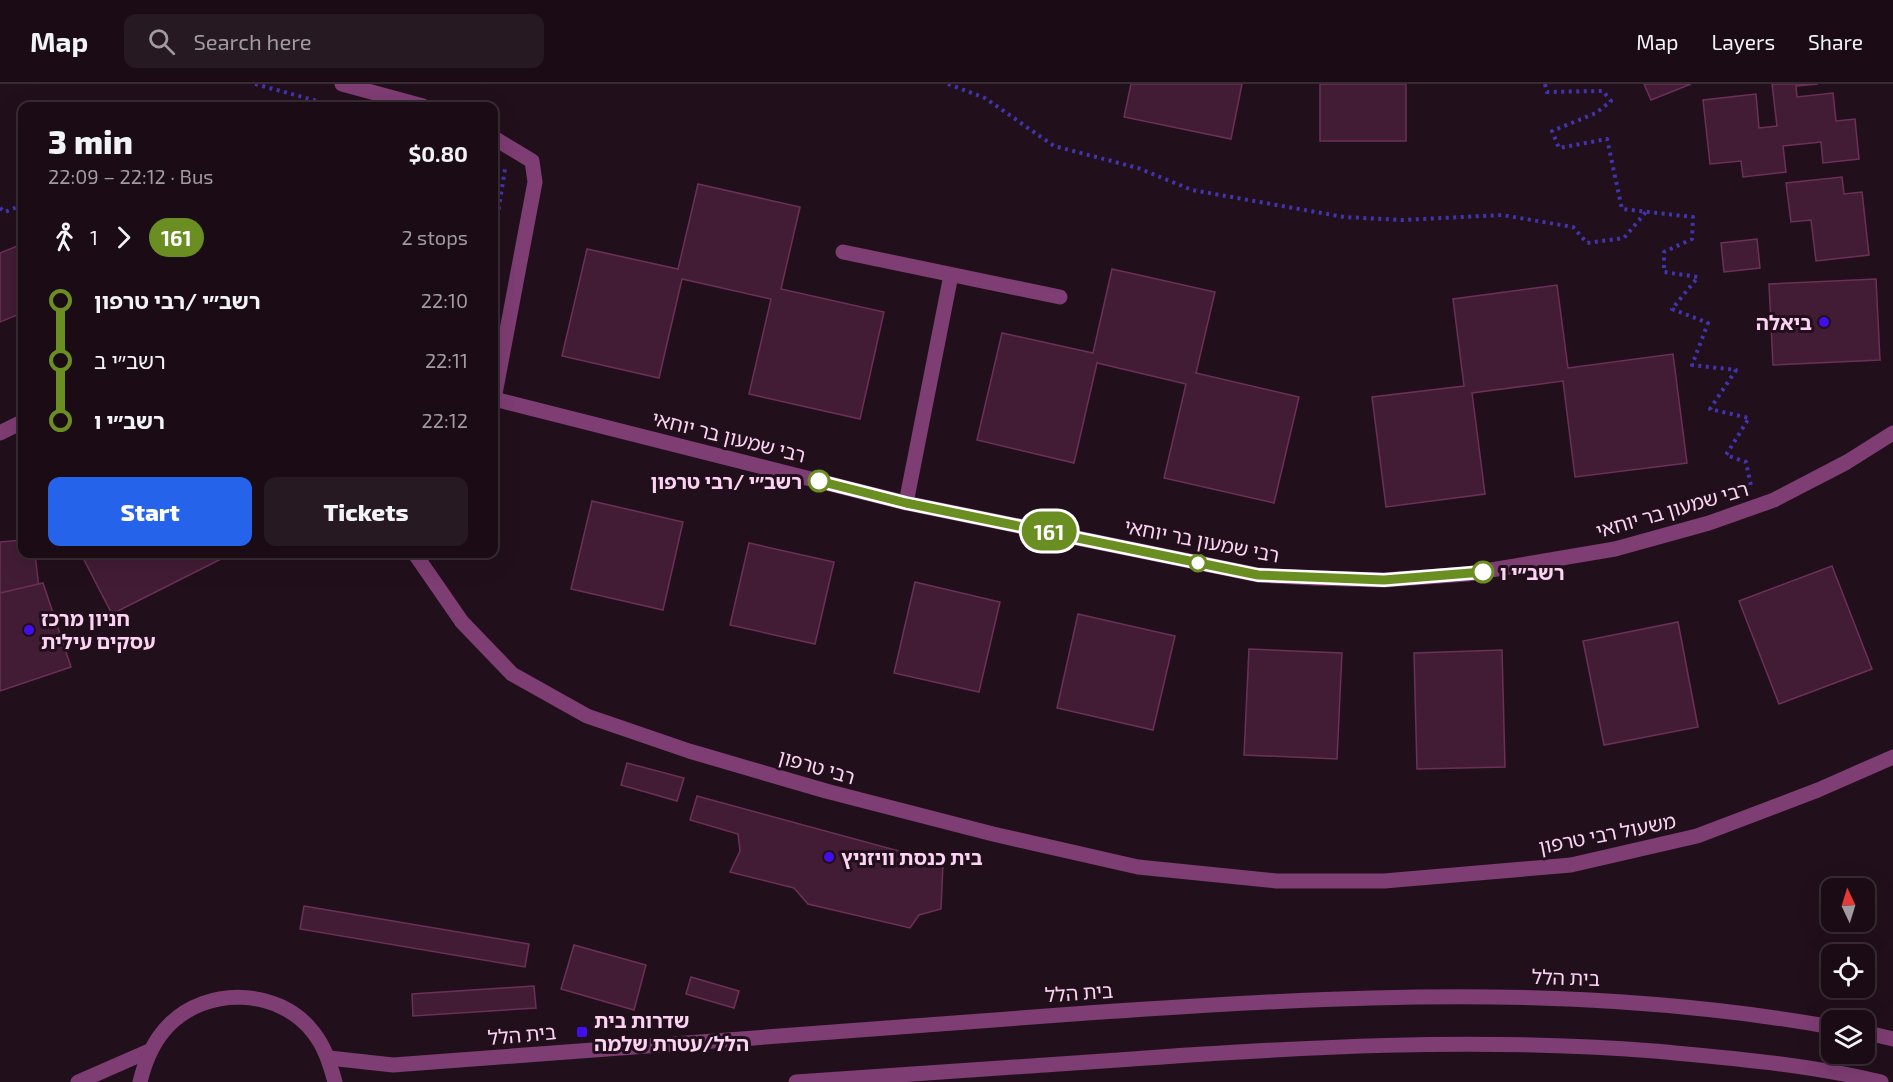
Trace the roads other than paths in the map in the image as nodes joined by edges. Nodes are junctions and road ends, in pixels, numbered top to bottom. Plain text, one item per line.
1 (342, 84) edge
2 (408, 102) edge
3 (498, 141) edge
4 (843, 252) dead end
5 (951, 275) junction
6 (1060, 297) dead end
7 (498, 378) edge
8 (498, 400) edge
9 (18, 424) edge
10 (0, 433) edge
11 (1893, 433) edge
12 (906, 503) junction
13 (418, 558) edge
14 (1893, 757) edge
15 (1277, 881) joint
16 (1821, 1025) edge
17 (1875, 1035) edge
18 (1893, 1039) edge
19 (149, 1051) junction
20 (329, 1058) junction
21 (78, 1082) edge
22 (140, 1082) edge
23 (335, 1082) edge
24 (796, 1082) edge
25 (1881, 1082) edge

1 - 2 street
3 - 7 street
4 - 5 street
5 - 6 street
5 - 12 street
8 - 12 street, רבי שמעון בר יוחאי
9 - 10 street
11 - 12 street, רבי שמעון בר יוחאי
13 - 15 street, רבי טרפון
14 - 15 street, משעול רבי טרפון
16 - 20 street, בית הלל
17 - 18 street
19 - 20 street
19 - 21 street
19 - 22 street
20 - 23 street
24 - 25 street

